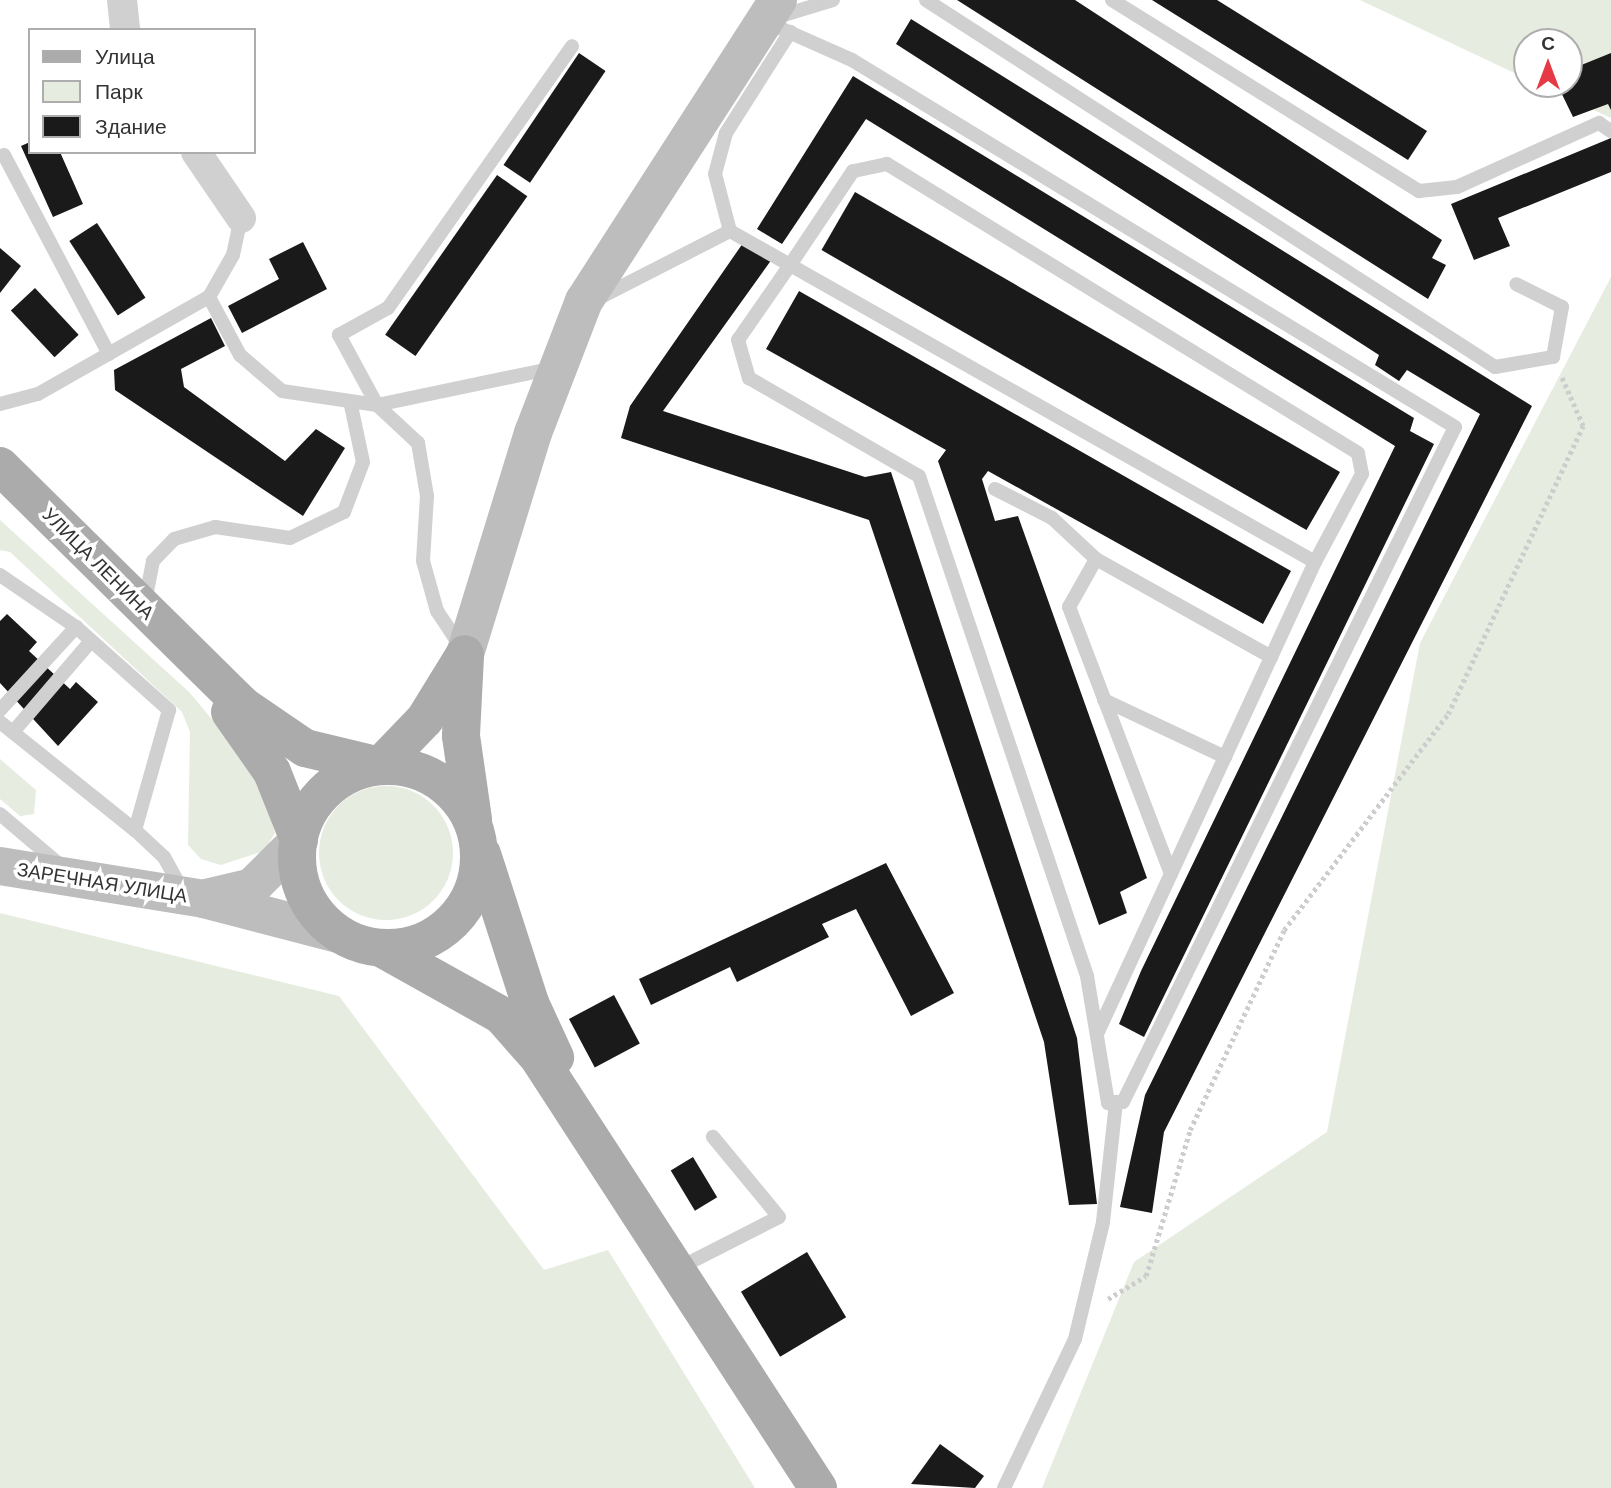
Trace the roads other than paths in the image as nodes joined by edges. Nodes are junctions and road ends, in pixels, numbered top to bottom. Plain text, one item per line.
1 (122, 0) edge
2 (833, 0) edge
3 (926, 0) edge
4 (1112, 0) edge
5 (777, 18) edge
6 (125, 28) edge
7 (572, 46) dead end
8 (1611, 131) edge
9 (197, 154) edge
10 (4, 155) dead end
11 (242, 218) joint
12 (730, 231) junction
13 (790, 265) junction
14 (1516, 284) dead end
15 (209, 297) junction
16 (582, 307) junction
17 (110, 354) junction
18 (558, 367) junction
19 (350, 401) junction
20 (0, 404) edge
21 (377, 405) junction
22 (0, 466) edge
23 (995, 489) dead end
24 (1096, 559) junction
25 (1315, 562) junction
26 (0, 575) edge
27 (143, 609) junction
28 (76, 627) junction
29 (91, 640) junction
30 (466, 654) junction
31 (1271, 657) junction
32 (195, 662) junction
33 (1104, 700) junction
34 (0, 710) edge
35 (0, 722) edge
36 (13, 732) junction
37 (1225, 757) junction
38 (380, 766) junction
39 (0, 814) edge
40 (135, 831) junction
41 (477, 835) junction
42 (299, 840) junction
43 (0, 866) edge
44 (1171, 874) junction
45 (77, 880) junction
46 (195, 898) junction
47 (338, 934) junction
48 (381, 948) junction
49 (1096, 1034) junction
50 (1116, 1102) junction
51 (713, 1137) dead end
52 (596, 1145) junction
53 (676, 1270) junction
54 (817, 1488) edge
55 (1004, 1488) edge

1 - 6 street
2 - 5 lane
3 - 14 lane
4 - 8 lane
5 - 12 lane
5 - 16 main road
5 - 50 lane
7 - 21 lane
9 - 11 street
10 - 17 lane
11 - 15 lane
12 - 13 lane
12 - 16 lane
13 - 25 lane
13 - 25 lane
13 - 49 lane
15 - 17 lane
15 - 19 lane
16 - 18 main road
17 - 20 lane
18 - 21 lane
18 - 30 main road
19 - 21 lane
19 - 27 lane
21 - 30 lane
22 - 27 main road, УЛИЦА ЛЕНИНА
23 - 24 lane
24 - 31 lane
24 - 33 lane
25 - 31 lane
26 - 28 lane
27 - 32 main road, УЛИЦА ЛЕНИНА
28 - 29 lane
28 - 34 lane
29 - 36 lane
29 - 40 lane
30 - 38 main road
30 - 41 main road
31 - 37 lane
32 - 38 main road
32 - 42 main road
33 - 37 lane
33 - 44 lane
35 - 36 lane
36 - 40 lane
37 - 44 lane
38 - 41 main road
38 - 42 main road
39 - 45 lane
40 - 46 lane
41 - 48 main road
41 - 52 main road
42 - 46 main road
42 - 47 main road
43 - 45 main road, ЗАРЕЧНАЯ УЛИЦА
44 - 49 lane
45 - 46 main road, ЗАРЕЧНАЯ УЛИЦА
46 - 47 main road, ЗАРЕЧНАЯ УЛИЦА
47 - 48 main road
48 - 52 main road
49 - 50 lane
50 - 55 lane
51 - 53 lane
52 - 53 main road
53 - 54 main road

